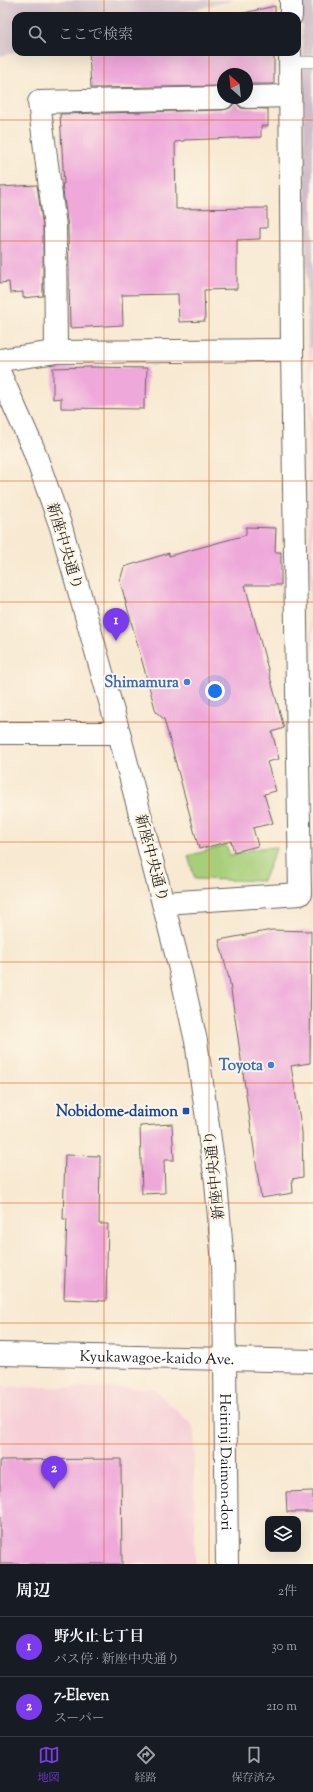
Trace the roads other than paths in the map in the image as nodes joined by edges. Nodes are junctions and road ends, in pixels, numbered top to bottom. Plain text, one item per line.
1 (289, 57) edge
2 (313, 62) edge
3 (290, 96) junction
4 (253, 97) edge
5 (217, 98) edge
6 (292, 350) junction
7 (56, 352) junction
8 (0, 360) edge
9 (0, 374) edge
10 (0, 733) edge
11 (119, 733) junction
12 (164, 904) junction
13 (0, 1354) edge
14 (225, 1359) junction
15 (313, 1361) edge
16 (227, 1564) edge

1 - 2 lane
1 - 3 street
3 - 4 street
3 - 6 street
5 - 7 street
6 - 7 street
6 - 12 street
7 - 8 street
9 - 11 street, 新座中央通り
10 - 11 street
11 - 12 street, 新座中央通り
12 - 14 street, 新座中央通り
13 - 14 street, Kyukawagoe-kaido Ave.
14 - 15 street, Kyukawagoe-kaido Ave.
14 - 16 street, Heirinji Daimon-dori

